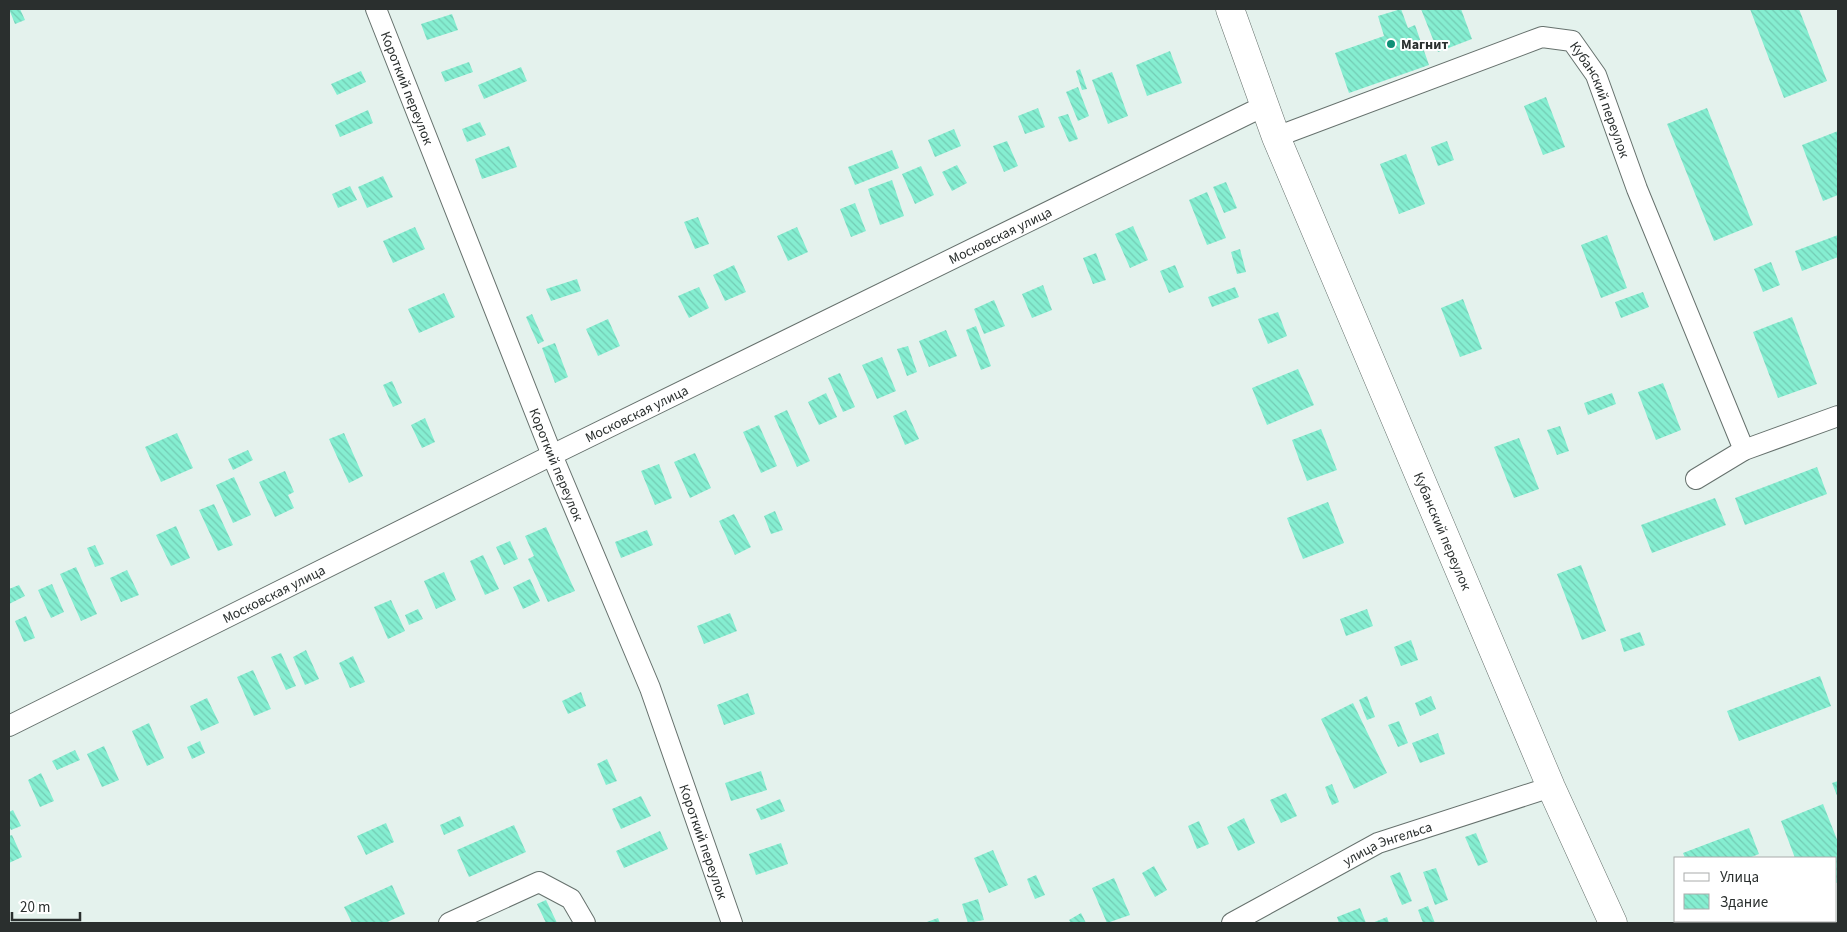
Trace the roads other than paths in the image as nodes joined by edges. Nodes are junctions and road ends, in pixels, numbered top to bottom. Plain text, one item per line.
1 (376, 9) edge
2 (1235, 13) edge
3 (1266, 104) junction
4 (1276, 137) junction
5 (1838, 416) edge
6 (1744, 450) junction
7 (552, 456) junction
8 (1696, 479) dead end
9 (9, 726) edge
10 (1551, 787) junction
11 (728, 922) edge
12 (449, 923) edge
13 (585, 923) edge
14 (1232, 923) edge
15 (1612, 923) edge

1 - 7 street, Короткий переулок
2 - 3 street, Кубанский переулок
3 - 4 street, Кубанский переулок
3 - 7 street, Московская улица
4 - 6 street, Кубанский переулок
4 - 10 street, Кубанский переулок
5 - 6 street
6 - 8 street
7 - 9 street, Московская улица
7 - 11 street, Короткий переулок
10 - 14 street, улица Энгельса
10 - 15 street, Кубанский переулок
12 - 13 street

